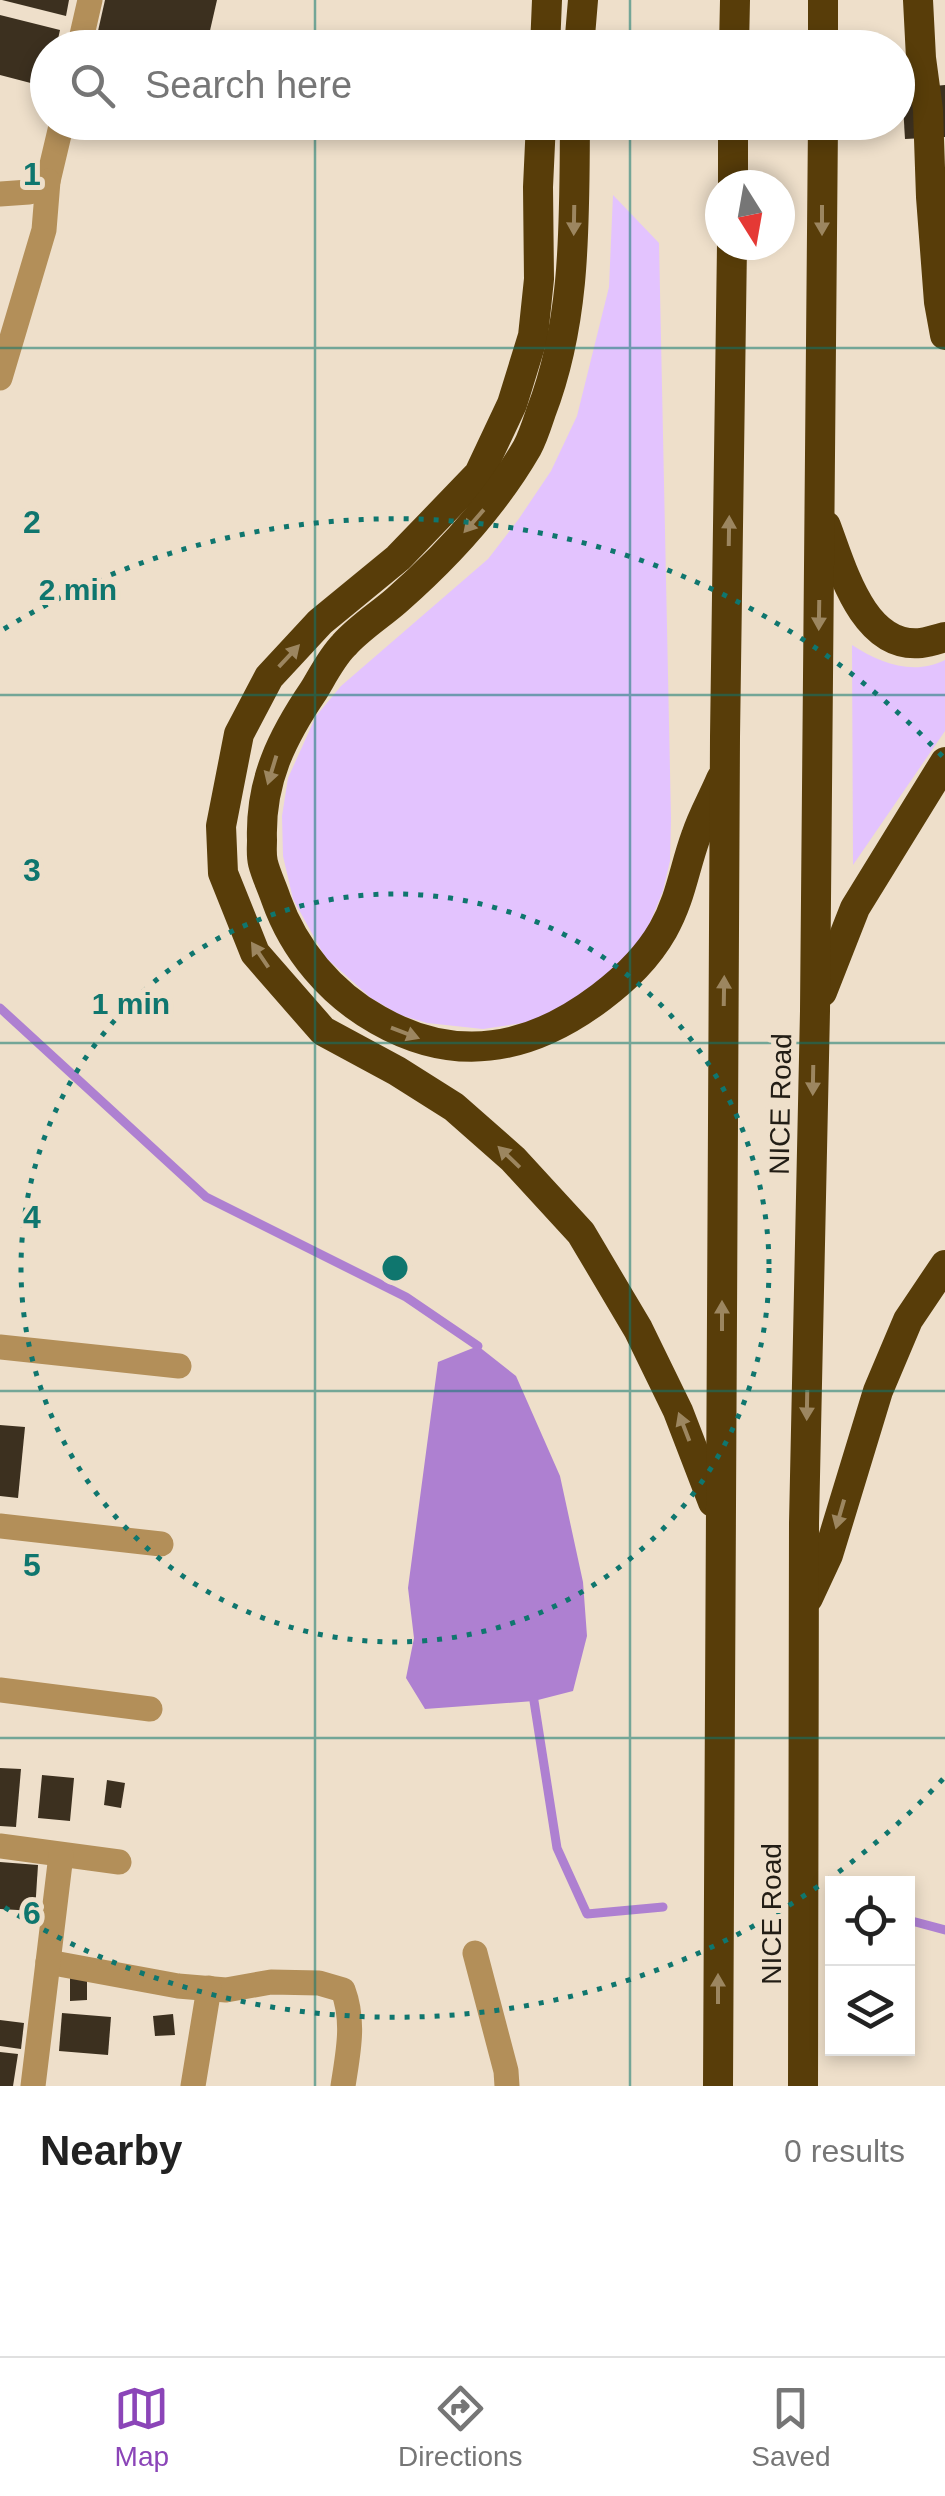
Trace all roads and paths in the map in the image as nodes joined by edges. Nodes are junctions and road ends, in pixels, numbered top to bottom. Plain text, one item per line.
1 (90, 0) edge
2 (547, 0) edge
3 (582, 0) edge
4 (734, 0) edge
5 (823, 0) edge
6 (918, 0) edge
7 (83, 30) edge
8 (546, 30) edge
9 (580, 30) edge
10 (734, 30) edge
11 (823, 30) edge
12 (58, 140) edge
13 (540, 140) edge
14 (576, 140) edge
15 (734, 140) edge
16 (823, 140) edge
17 (733, 170) edge
18 (48, 181) junction
19 (0, 194) edge
20 (732, 260) edge
21 (945, 335) edge
22 (0, 378) edge
23 (820, 508) junction
24 (945, 637) edge
25 (945, 762) edge
26 (726, 769) junction
27 (814, 1011) junction
28 (945, 1265) edge
29 (0, 1347) edge
30 (179, 1366) dead end
31 (719, 1518) junction
32 (0, 1526) edge
33 (161, 1544) dead end
34 (804, 1606) junction
35 (0, 1690) edge
36 (150, 1709) dead end
37 (0, 1846) edge
38 (62, 1854) junction
39 (119, 1862) dead end
40 (475, 1953) dead end
41 (48, 1962) junction
42 (208, 1988) junction
43 (33, 2086) edge
44 (193, 2086) edge
45 (344, 2086) edge
46 (507, 2086) edge
47 (718, 2086) edge
48 (804, 2086) edge

1 - 7 street
2 - 8 highway
3 - 9 highway
4 - 10 highway
5 - 11 highway
6 - 21 highway
12 - 18 street
31 -> 13 highway
14 -> 26 highway
15 - 17 highway
16 -> 23 highway, NICE Road
18 - 19 street
18 - 22 street
26 -> 20 highway, NICE Road
23 - 24 highway
23 -> 27 highway, NICE Road
25 - 27 highway
31 -> 26 highway, NICE Road
27 -> 34 highway, NICE Road
28 -> 34 highway
29 - 30 street
47 -> 31 highway, NICE Road
32 - 33 street
34 - 48 highway, NICE Road
35 - 36 street
37 - 38 street
38 - 39 street
38 - 41 street
40 - 46 street
41 - 42 street
41 - 43 street
42 - 44 street
42 - 45 street

